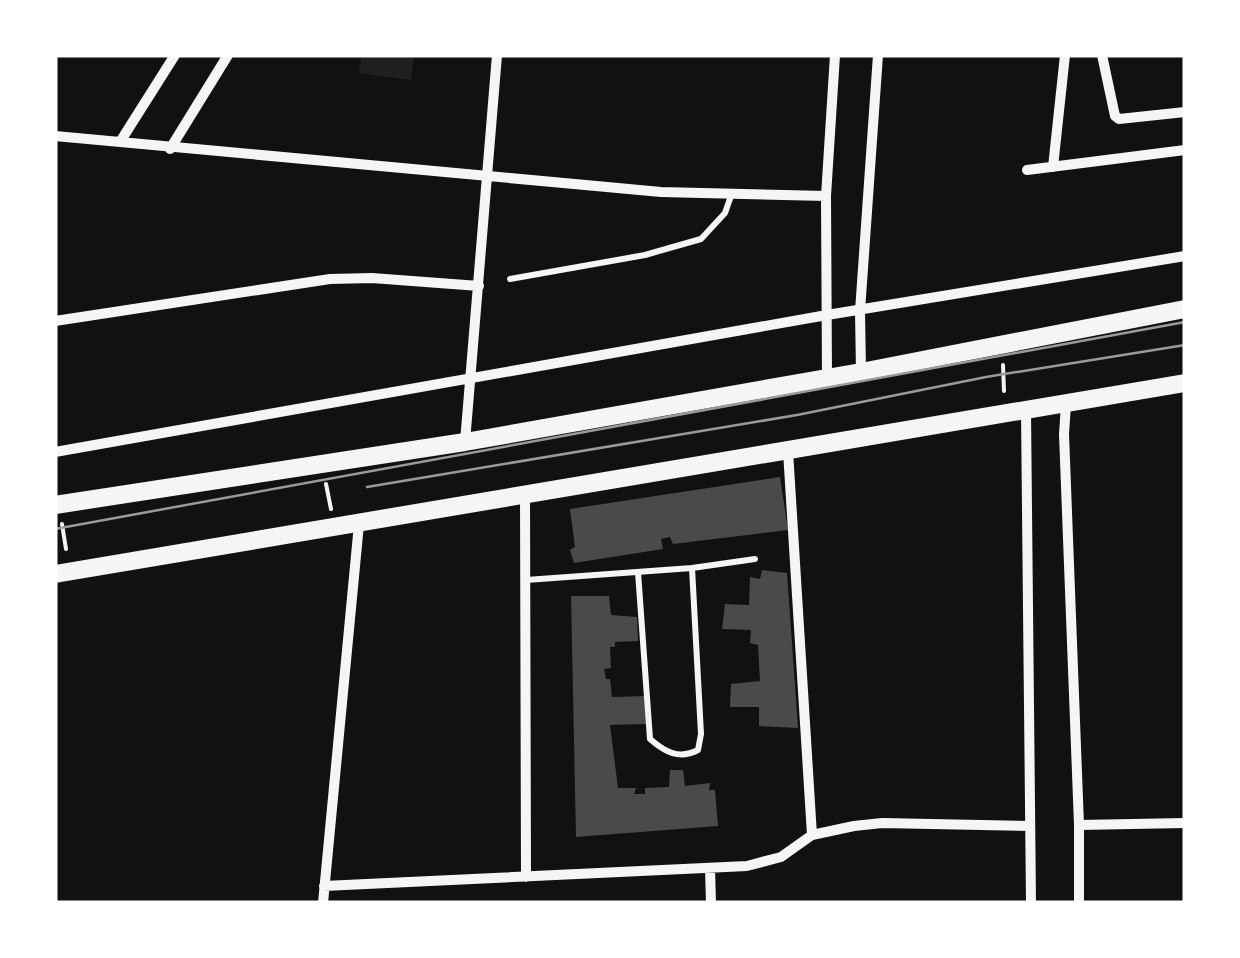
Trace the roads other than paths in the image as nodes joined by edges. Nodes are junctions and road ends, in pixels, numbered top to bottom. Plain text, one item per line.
1 (175, 55) edge
2 (228, 55) edge
3 (497, 55) edge
4 (835, 55) edge
5 (878, 55) edge
6 (1066, 55) edge
7 (1102, 55) edge
8 (1185, 112) edge
9 (55, 136) edge
10 (120, 142) junction
11 (170, 149) junction
12 (1185, 150) edge
13 (1053, 167) junction
14 (1028, 170) dead end
15 (489, 177) junction
16 (732, 194) junction
17 (826, 196) junction
18 (1185, 256) edge
19 (510, 279) dead end
20 (479, 286) junction
21 (1185, 309) edge
22 (860, 311) junction
23 (827, 315) junction
24 (55, 321) edge
25 (861, 372) junction
26 (827, 376) junction
27 (470, 380) junction
28 (1185, 384) edge
29 (1066, 404) junction
30 (1026, 411) junction
31 (465, 442) junction
32 (788, 451) junction
33 (55, 452) edge
34 (526, 495) junction
35 (58, 505) edge
36 (359, 524) junction
37 (755, 560) dead end
38 (692, 568) junction
39 (638, 572) junction
40 (62, 573) edge
41 (526, 580) junction
42 (1185, 823) edge
43 (1080, 825) junction
44 (1030, 826) junction
45 (812, 835) junction
46 (710, 868) junction
47 (526, 877) junction
48 (324, 886) junction
49 (323, 903) edge
50 (711, 903) edge
51 (1031, 903) edge
52 (1079, 903) edge

1 - 10 street
2 - 11 street
3 - 15 street
4 - 17 street
5 - 22 street
6 - 13 street
7 - 8 street
9 - 10 street
10 - 11 street
11 - 15 street
12 - 13 street
13 - 14 street
15 - 16 street
15 - 20 street
16 - 17 street
16 - 19 lane
17 - 23 street
18 - 22 street
20 - 24 street
20 - 27 street
21 - 25 main road
22 - 23 street
22 - 25 street
23 - 26 street
23 - 27 street
25 - 26 main road
26 - 31 main road
27 - 31 street
27 - 33 street
28 - 29 main road
29 - 30 main road
29 - 43 street
30 - 32 main road
30 - 44 street
31 - 35 main road
32 - 34 main road
32 - 45 street
34 - 36 main road
34 - 41 street
36 - 40 main road
36 - 48 street
37 - 38 lane
38 - 39 lane
38 - 39 lane
39 - 41 lane
41 - 47 street
42 - 43 street
43 - 52 street
44 - 45 street
44 - 51 street
45 - 46 street
46 - 47 street
46 - 50 street
47 - 48 street
48 - 49 street

